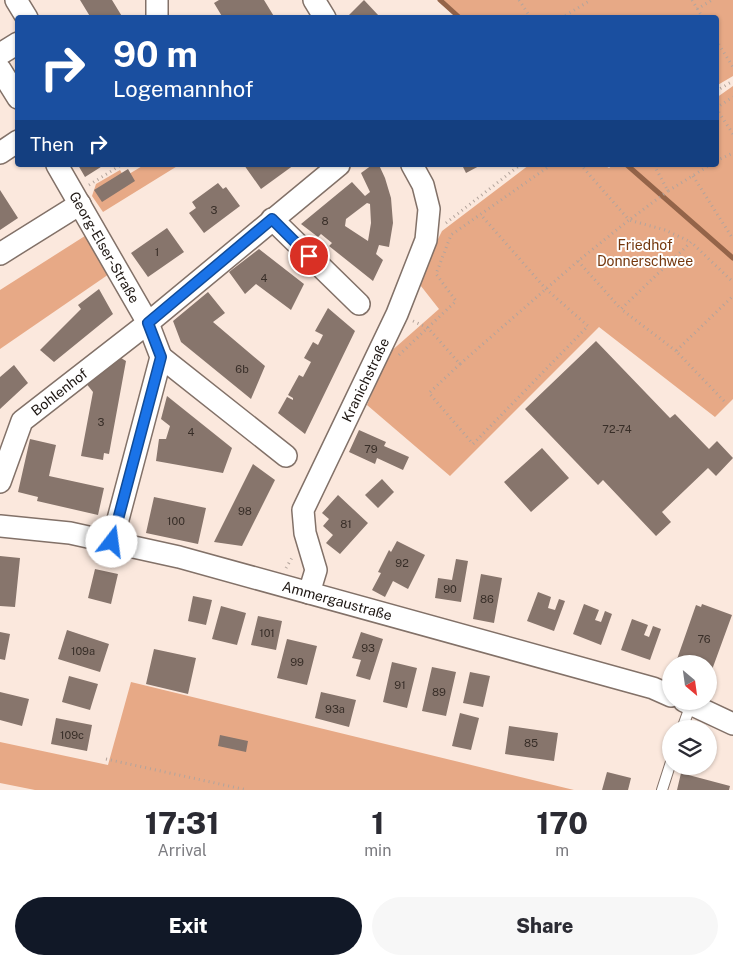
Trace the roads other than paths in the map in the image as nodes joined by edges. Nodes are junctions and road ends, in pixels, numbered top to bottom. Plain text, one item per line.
1 (16, 0) edge
2 (157, 0) edge
3 (314, 0) edge
4 (25, 15) edge
5 (157, 15) edge
6 (323, 15) edge
7 (15, 45) edge
8 (0, 54) edge
9 (0, 69) edge
10 (15, 93) edge
11 (15, 143) edge
12 (0, 152) edge
13 (58, 167) edge
14 (337, 167) edge
15 (413, 167) edge
16 (77, 199) junction
17 (272, 219) junction
18 (0, 254) edge
19 (359, 304) dead end
20 (148, 323) junction
21 (161, 357) junction
22 (286, 456) dead end
23 (0, 482) edge
24 (0, 526) edge
25 (112, 542) junction
26 (309, 593) junction
27 (662, 692) edge
28 (703, 710) edge
29 (733, 724) edge
30 (667, 775) edge
31 (662, 790) edge

1 - 4 street
2 - 5 street
3 - 6 street
7 - 8 street
9 - 10 street
11 - 12 street
13 - 16 street, Georg-Elser-Straße
14 - 17 street, Bohlenhof
15 - 26 street, Kranichstraße
16 - 18 street
16 - 20 street, Georg-Elser-Straße
17 - 19 street
17 - 20 street, Bohlenhof
20 - 21 street, Georg-Elser-Straße
20 - 23 street, Bohlenhof
21 - 22 street
21 - 25 street
24 - 25 street, Ammergaustraße
25 - 26 street, Ammergaustraße
26 - 27 street, Ammergaustraße
28 - 29 street
30 - 31 lane

